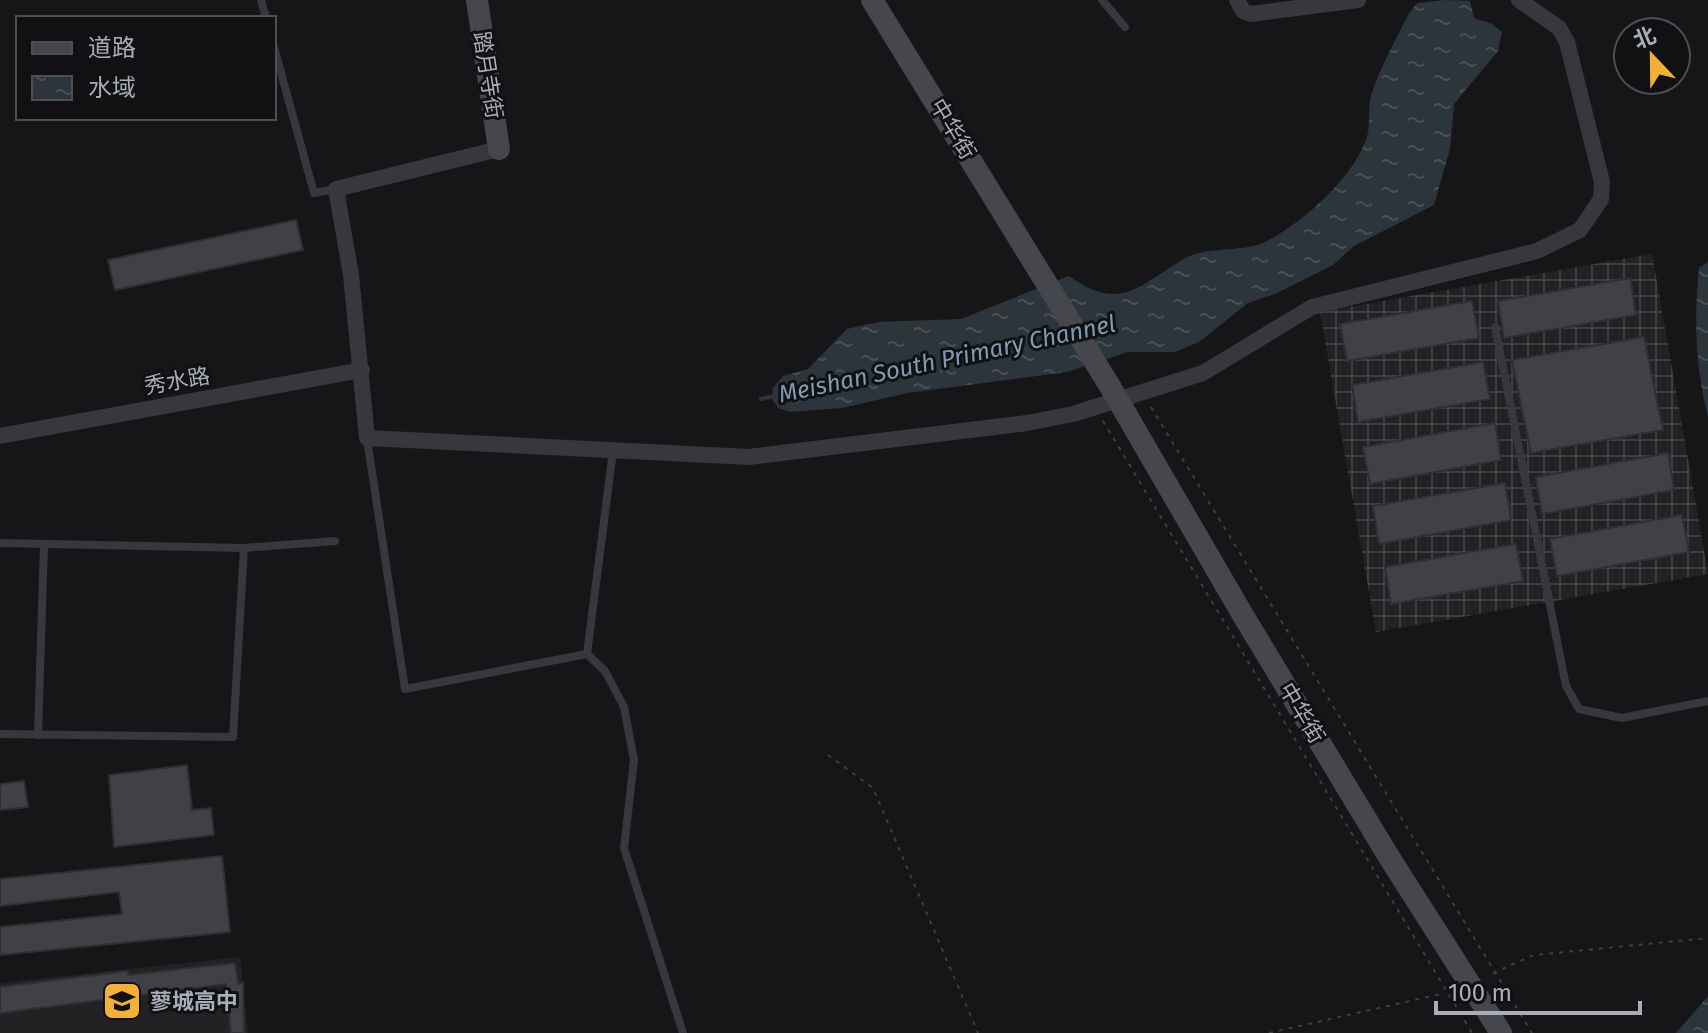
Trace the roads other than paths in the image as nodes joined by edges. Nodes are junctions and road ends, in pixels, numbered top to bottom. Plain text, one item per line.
1 (477, 0) edge
2 (1102, 0) edge
3 (1237, 0) edge
4 (1358, 0) edge
5 (1519, 0) edge
6 (881, 4) edge
7 (1125, 27) dead end
8 (276, 54) edge
9 (499, 149) joint
10 (336, 189) junction
11 (1495, 327) dead end
12 (362, 370) junction
13 (1115, 394) junction
14 (0, 436) edge
15 (367, 438) junction
16 (613, 451) junction
17 (335, 541) dead end
18 (0, 543) edge
19 (44, 544) junction
20 (244, 548) junction
21 (587, 654) junction
22 (1708, 701) edge
23 (0, 734) edge
24 (38, 735) junction
25 (683, 1033) edge
26 (1501, 1033) edge

1 - 9 main road, 踏月寺街
2 - 7 lane
3 - 4 street
5 - 13 street
6 - 13 main road, 中华街
8 - 10 lane
9 - 10 street
10 - 12 street
11 - 22 lane
12 - 14 street, 秀水路
12 - 15 street
13 - 16 street
13 - 26 main road, 中华街
15 - 16 street
15 - 21 lane
16 - 21 lane
17 - 20 lane
18 - 19 lane
19 - 20 lane
19 - 24 lane
20 - 24 lane
21 - 25 lane
23 - 24 lane

